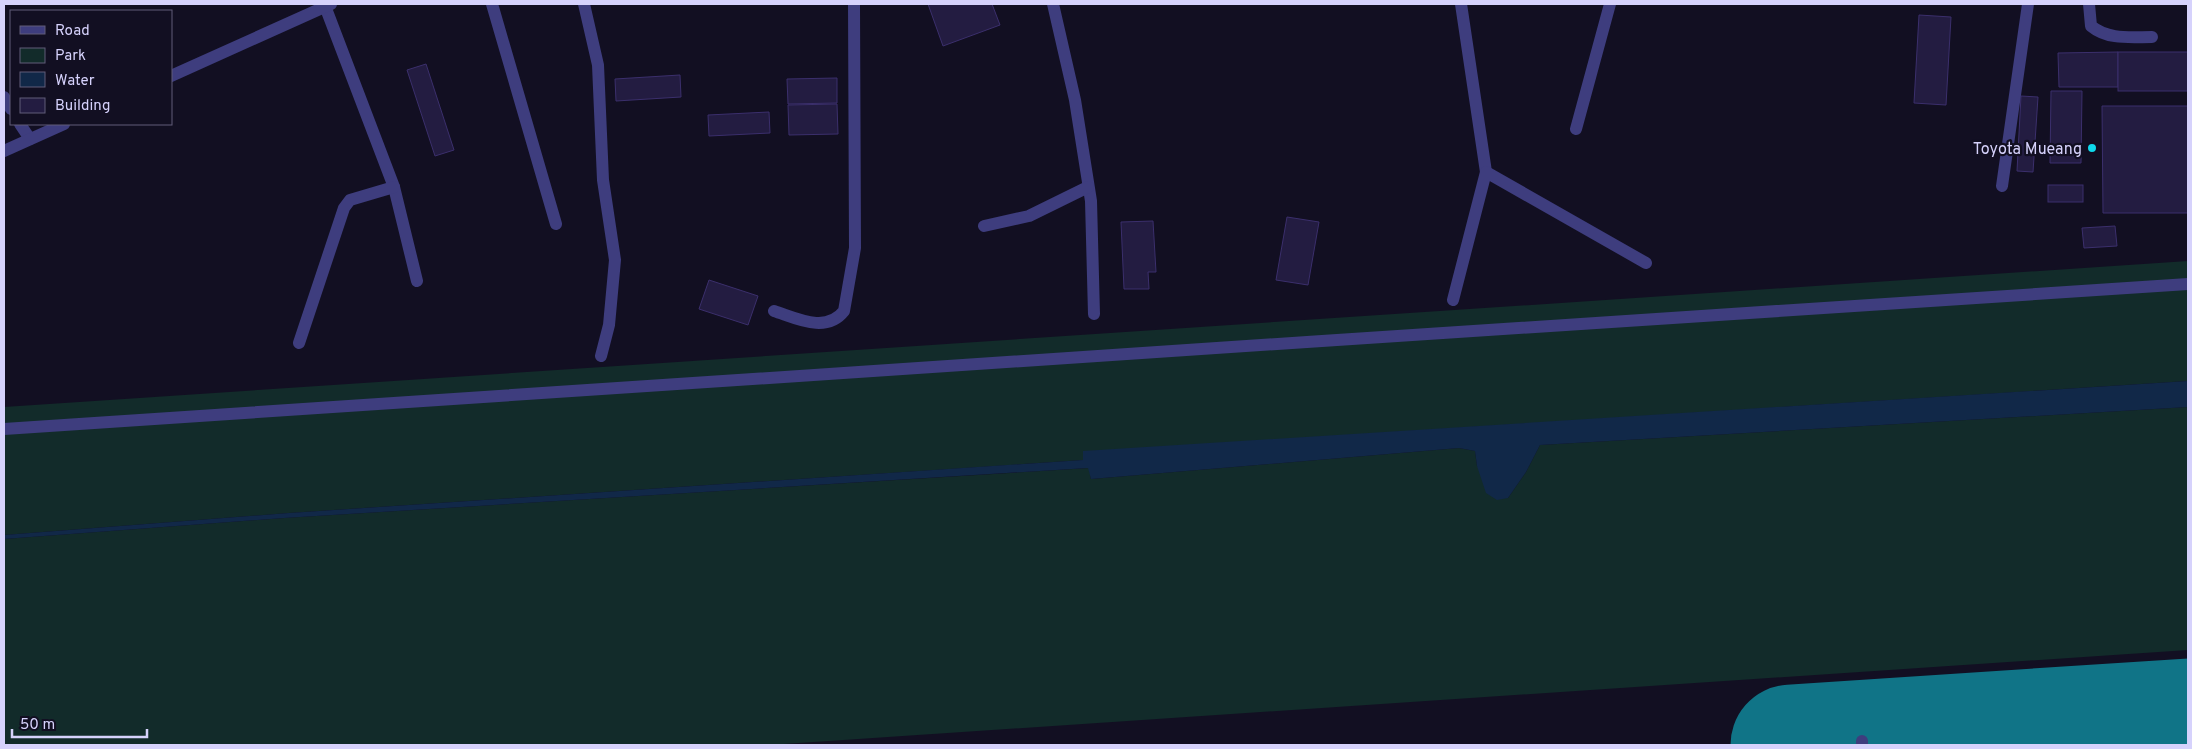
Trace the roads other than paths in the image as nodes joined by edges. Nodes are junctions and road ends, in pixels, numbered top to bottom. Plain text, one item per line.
1 (492, 4) edge
2 (584, 4) edge
3 (854, 4) edge
4 (1053, 4) edge
5 (1461, 4) edge
6 (1610, 4) edge
7 (2028, 4) edge
8 (2089, 4) edge
9 (328, 5) edge
10 (2152, 37) dead end
11 (172, 76) edge
12 (21, 125) edge
13 (62, 125) edge
14 (1576, 129) dead end
15 (30, 139) junction
16 (4, 151) edge
17 (1486, 172) junction
18 (2002, 186) dead end
19 (394, 187) junction
20 (1088, 187) junction
21 (556, 224) dead end
22 (984, 226) dead end
23 (1646, 263) dead end
24 (417, 281) dead end
25 (2188, 284) edge
26 (1453, 300) dead end
27 (774, 311) dead end
28 (1094, 314) dead end
29 (299, 343) dead end
30 (602, 356) dead end
31 (4, 429) edge

1 - 21 street
2 - 30 street
3 - 27 street
4 - 20 street
5 - 17 street
6 - 14 street
7 - 18 street
8 - 10 street
9 - 11 street
9 - 19 street
12 - 15 street
13 - 15 street
15 - 16 street
17 - 23 street
17 - 26 street
19 - 24 street
19 - 29 street
20 - 22 street
20 - 28 street
25 - 31 street

